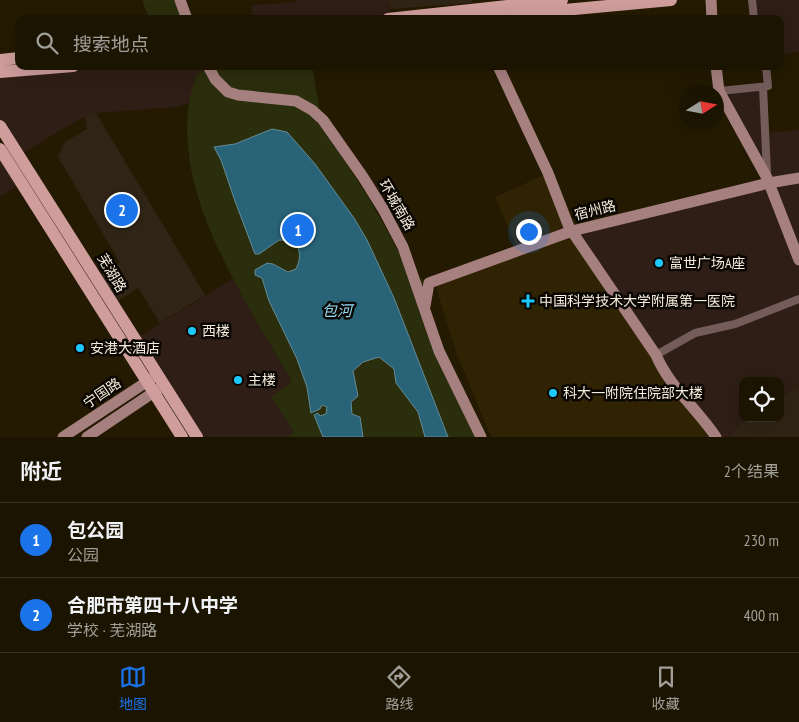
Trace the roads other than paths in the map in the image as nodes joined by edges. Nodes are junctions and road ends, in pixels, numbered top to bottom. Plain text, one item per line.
1 (180, 0) edge
2 (562, 0) edge
3 (671, 0) edge
4 (710, 0) edge
5 (752, 0) edge
6 (478, 13) edge
7 (186, 15) edge
8 (448, 15) edge
9 (712, 15) edge
10 (754, 15) edge
11 (15, 58) edge
12 (0, 60) edge
13 (24, 70) edge
14 (210, 70) edge
15 (500, 70) edge
16 (716, 70) edge
17 (766, 70) edge
18 (0, 72) edge
19 (718, 85) edge
20 (763, 86) junction
21 (724, 90) edge
22 (724, 99) edge
23 (0, 126) edge
24 (0, 149) edge
25 (799, 173) edge
26 (799, 178) edge
27 (768, 180) junction
28 (570, 229) junction
29 (799, 260) edge
30 (414, 277) junction
31 (799, 300) edge
32 (424, 308) junction
33 (656, 354) junction
34 (156, 380) junction
35 (154, 394) junction
36 (64, 437) edge
37 (86, 437) edge
38 (182, 437) edge
39 (197, 437) edge
40 (481, 437) edge
41 (716, 437) edge

1 - 7 street
2 - 6 main road
3 - 6 main road
4 - 9 street
5 - 10 street
6 - 8 main road
11 - 12 main road
13 - 18 main road
14 - 30 street, 环城南路
15 - 28 street
16 - 19 street
17 - 20 street
20 - 21 street
20 - 27 street
22 - 27 street
23 - 34 main road, 芜湖路
24 - 34 main road, 芜湖路
25 - 27 street, 宿州路
26 - 27 street, 宿州路
27 - 28 street, 宿州路
27 - 29 street
28 - 30 street, 宿州路
28 - 32 street, 宿州路
28 - 33 street
30 - 32 street, 环城南路
31 - 33 street
32 - 40 street, 环城南路
33 - 41 street
34 - 35 main road, 芜湖路
34 - 36 street, 宁国路
34 - 39 main road, 芜湖路
35 - 37 street, 宁国路
35 - 38 main road, 芜湖路

